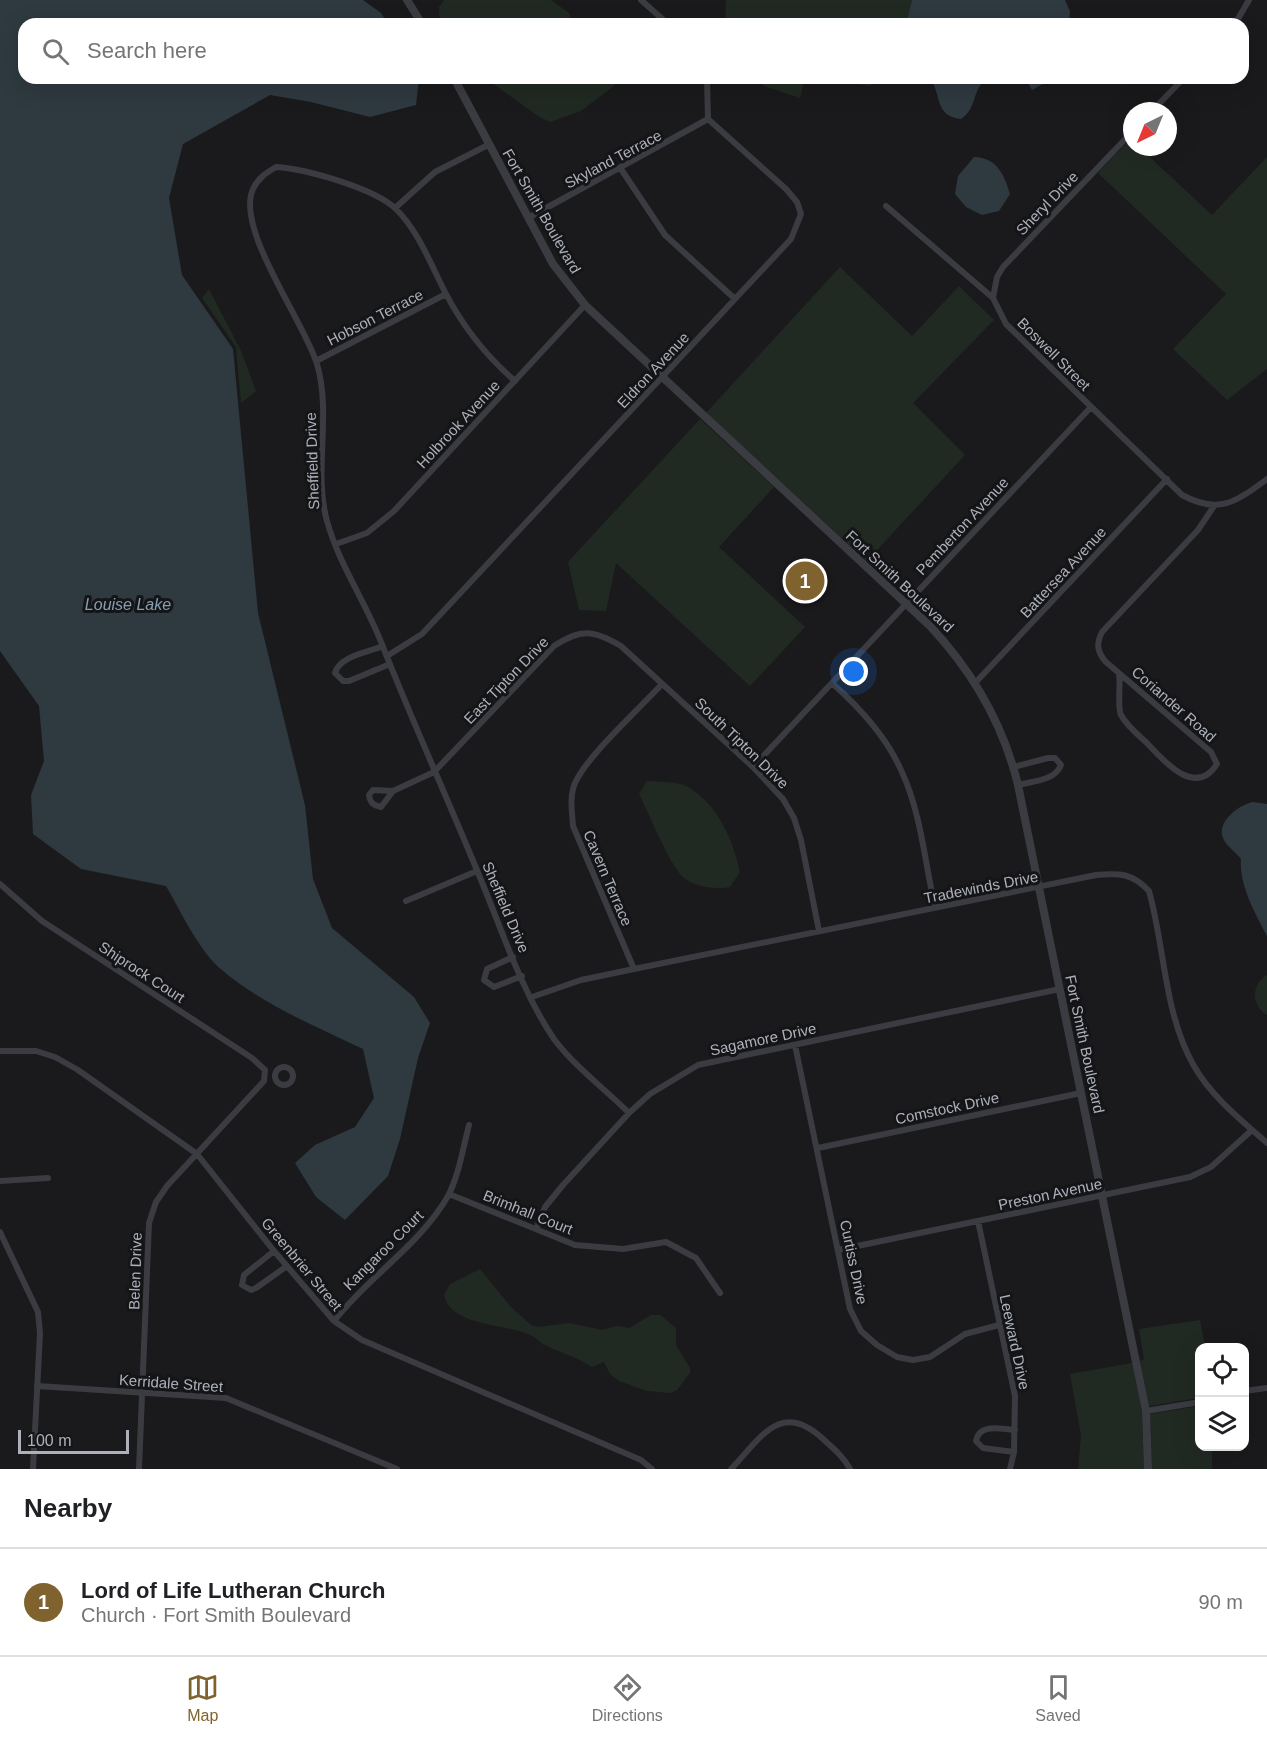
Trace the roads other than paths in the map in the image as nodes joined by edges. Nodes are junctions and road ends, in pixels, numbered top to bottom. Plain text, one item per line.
1 (407, 0) edge
2 (641, 0) edge
3 (1249, 0) edge
4 (418, 18) edge
5 (661, 18) edge
6 (1238, 18) edge
7 (457, 84) edge
8 (707, 84) edge
9 (1178, 84) edge
10 (1161, 102) edge
11 (708, 119) junction
12 (1123, 141) edge
13 (488, 145) junction
14 (621, 169) junction
15 (886, 206) dead end
16 (395, 208) junction
17 (528, 218) junction
18 (446, 294) junction
19 (735, 298) junction
20 (993, 298) junction
21 (585, 305) junction
22 (316, 361) junction
23 (662, 378) junction
24 (515, 381) junction
25 (1091, 407) junction
26 (1167, 479) junction
27 (1267, 479) edge
28 (1214, 506) junction
29 (336, 544) junction
30 (906, 603) junction
31 (383, 646) junction
32 (387, 656) junction
33 (390, 664) junction
34 (1119, 674) junction
35 (976, 682) junction
36 (662, 684) junction
37 (833, 684) junction
38 (753, 767) junction
39 (1014, 767) junction
40 (434, 772) junction
41 (1018, 785) junction
42 (393, 791) dead end
43 (477, 870) junction
44 (1040, 888) junction
45 (2, 889) edge
46 (406, 901) dead end
47 (935, 908) junction
48 (819, 931) junction
49 (513, 957) junction
50 (634, 969) junction
51 (522, 976) junction
52 (1060, 989) junction
53 (532, 997) junction
54 (795, 1045) junction
55 (0, 1051) edge
56 (275, 1075) dead end
57 (265, 1078) junction
58 (1081, 1093) junction
59 (629, 1113) junction
60 (469, 1125) dead end
61 (1252, 1130) junction
62 (1267, 1143) edge
63 (818, 1148) junction
64 (197, 1154) junction
65 (48, 1178) dead end
66 (0, 1182) edge
67 (449, 1194) junction
68 (1102, 1195) junction
69 (978, 1221) junction
70 (537, 1227) junction
71 (0, 1232) edge
72 (838, 1250) junction
73 (274, 1251) junction
74 (286, 1266) junction
75 (720, 1293) dead end
76 (334, 1321) junction
77 (999, 1325) junction
78 (37, 1386) junction
79 (1267, 1388) edge
80 (1249, 1390) edge
81 (142, 1392) junction
82 (1195, 1403) edge
83 (1146, 1411) junction
84 (1015, 1430) junction
85 (1014, 1452) junction
86 (33, 1469) edge
87 (139, 1469) edge
88 (397, 1469) edge
89 (652, 1469) edge
90 (732, 1469) edge
91 (850, 1469) edge
92 (1010, 1469) edge
93 (1148, 1469) edge

1 - 4 street
2 - 5 street
3 - 6 street
7 - 13 street, Fort Smith Boulevard
8 - 11 street
9 - 10 street
11 - 14 street, Skyland Terrace
11 - 19 street, Eldron Avenue
12 - 20 street, Sheryl Drive
13 - 16 street
13 - 17 street, Fort Smith Boulevard
14 - 17 street, Skyland Terrace
14 - 19 street
15 - 20 street, Boswell Street
16 - 18 street, Sheffield Drive
16 - 22 street, Sheffield Drive
17 - 21 street, Fort Smith Boulevard
18 - 22 street, Hobson Terrace
18 - 24 street, Sheffield Drive
19 - 23 street, Eldron Avenue
20 - 25 street, Boswell Street
21 - 23 street, Fort Smith Boulevard
21 - 24 street, Holbrook Avenue
22 - 29 street, Sheffield Drive
23 - 30 street, Fort Smith Boulevard
23 - 32 street, Eldron Avenue
24 - 29 street, Holbrook Avenue
25 - 26 street, Boswell Street
25 - 30 street, Pemberton Avenue
26 - 28 street, Boswell Street
26 - 35 street, Battersea Avenue
27 - 28 street
28 - 34 street, Coriander Road
29 - 31 street, Sheffield Drive
30 - 35 street, Fort Smith Boulevard
30 - 37 street, Pemberton Avenue
31 - 32 street, Sheffield Drive
31 - 33 street
32 - 33 street, Sheffield Drive
33 - 40 street, Sheffield Drive
34 - 34 street, Coriander Road
35 - 39 street, Fort Smith Boulevard
36 - 38 street, South Tipton Drive
36 - 40 street, East Tipton Drive
36 - 50 street, Cavern Terrace
37 - 38 street, Pemberton Avenue
37 - 47 street
38 - 48 street, South Tipton Drive
39 - 41 street, Fort Smith Boulevard
39 - 41 street
40 - 42 street
40 - 43 street, Sheffield Drive
41 - 44 street, Fort Smith Boulevard
43 - 46 street
43 - 49 street, Sheffield Drive
44 - 47 street, Tradewinds Drive
44 - 52 street, Fort Smith Boulevard
44 - 61 street, Tradewinds Drive
45 - 57 street, Shiprock Court
47 - 48 street, Tradewinds Drive
48 - 50 street, Tradewinds Drive
49 - 51 street, Sheffield Drive
49 - 51 street
50 - 53 street, Tradewinds Drive
51 - 53 street, Sheffield Drive
52 - 54 street, Sagamore Drive
52 - 58 street, Fort Smith Boulevard
53 - 59 street, Sheffield Drive
54 - 59 street, Sagamore Drive
54 - 63 street, Curtiss Drive
55 - 64 street, Greenbrier Street
56 - 57 street
57 - 64 street, Belen Drive
58 - 63 street, Comstock Drive
58 - 68 street, Fort Smith Boulevard
59 - 70 street, Sagamore Drive
60 - 67 street, Kangaroo Court
61 - 62 street, Tradewinds Drive
61 - 68 street, Preston Avenue
63 - 72 street, Curtiss Drive
64 - 73 street, Greenbrier Street
64 - 81 street, Belen Drive
65 - 66 street
67 - 70 street, Brimhall Court
67 - 76 street, Kangaroo Court
68 - 69 street, Preston Avenue
68 - 83 street, Fort Smith Boulevard
69 - 72 street, Preston Avenue
69 - 77 street, Leeward Drive
70 - 75 street, Brimhall Court
71 - 78 street
72 - 77 street, Curtiss Drive
73 - 74 street, Greenbrier Street
73 - 74 street
74 - 76 street, Greenbrier Street
76 - 89 street, Greenbrier Street
77 - 84 street, Leeward Drive
78 - 81 street, Kerridale Street
78 - 86 street
79 - 80 street
81 - 87 street, Belen Drive
81 - 88 street, Kerridale Street
82 - 83 street
83 - 93 street, Fort Smith Boulevard
84 - 85 street, Leeward Drive
84 - 85 street
85 - 92 street, Leeward Drive
90 - 91 street

